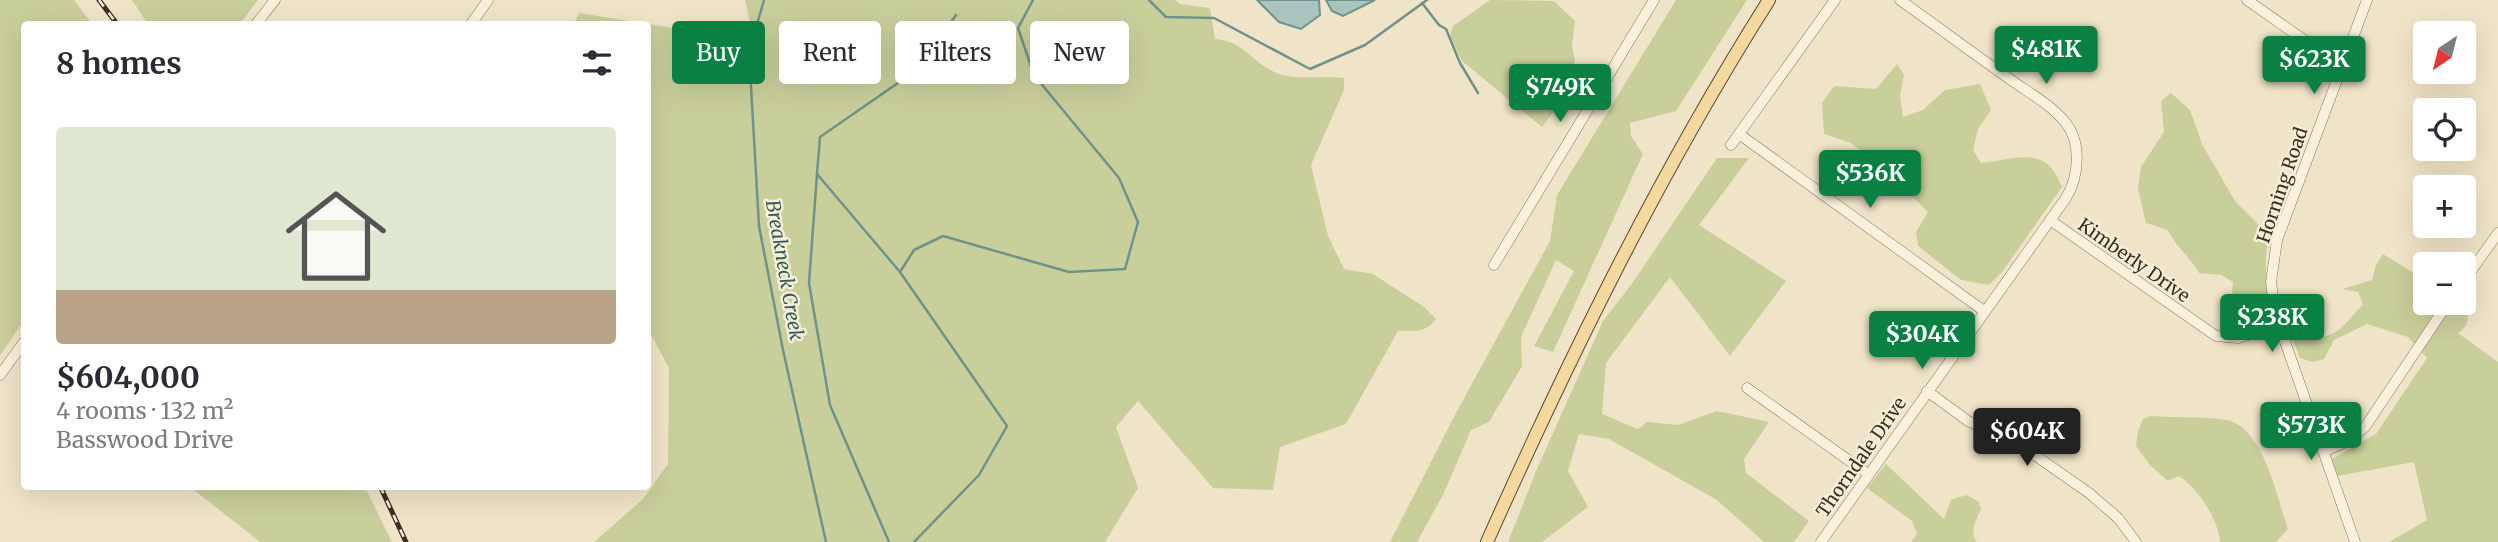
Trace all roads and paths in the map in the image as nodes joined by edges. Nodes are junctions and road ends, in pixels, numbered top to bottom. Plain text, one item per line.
1 (275, 0) edge
2 (488, 0) edge
3 (1654, 0) edge
4 (1769, 0) edge
5 (1835, 0) edge
6 (1900, 0) edge
7 (2247, 0) edge
8 (2367, 0) edge
9 (258, 21) edge
10 (473, 21) edge
11 (2341, 66) junction
12 (1739, 134) junction
13 (1731, 145) dead end
14 (2050, 220) junction
15 (2498, 233) edge
16 (2476, 264) edge
17 (1494, 265) dead end
18 (1984, 311) junction
19 (2440, 315) edge
20 (2279, 326) junction
21 (21, 346) edge
22 (0, 375) edge
23 (1747, 388) dead end
24 (1927, 391) junction
25 (2323, 452) junction
26 (1868, 474) junction
27 (1487, 542) edge
28 (1822, 542) edge
29 (2136, 542) edge
30 (2355, 542) edge

1 - 9 street
2 - 10 street
3 - 17 street
4 - 27 main road
5 - 12 street
6 - 14 street, Thorndale Drive
7 - 11 street
8 - 11 street, Horning Road
11 - 20 street, Horning Road
12 - 13 street
12 - 18 street
14 - 18 street, Thorndale Drive
14 - 20 street, Kimberly Drive
15 - 16 street
18 - 24 street, Thorndale Drive
19 - 25 street
20 - 25 street, Horning Road
21 - 22 street
23 - 26 street
24 - 26 street, Thorndale Drive
24 - 29 street
25 - 30 street, Horning Road
26 - 28 street, Thorndale Drive

